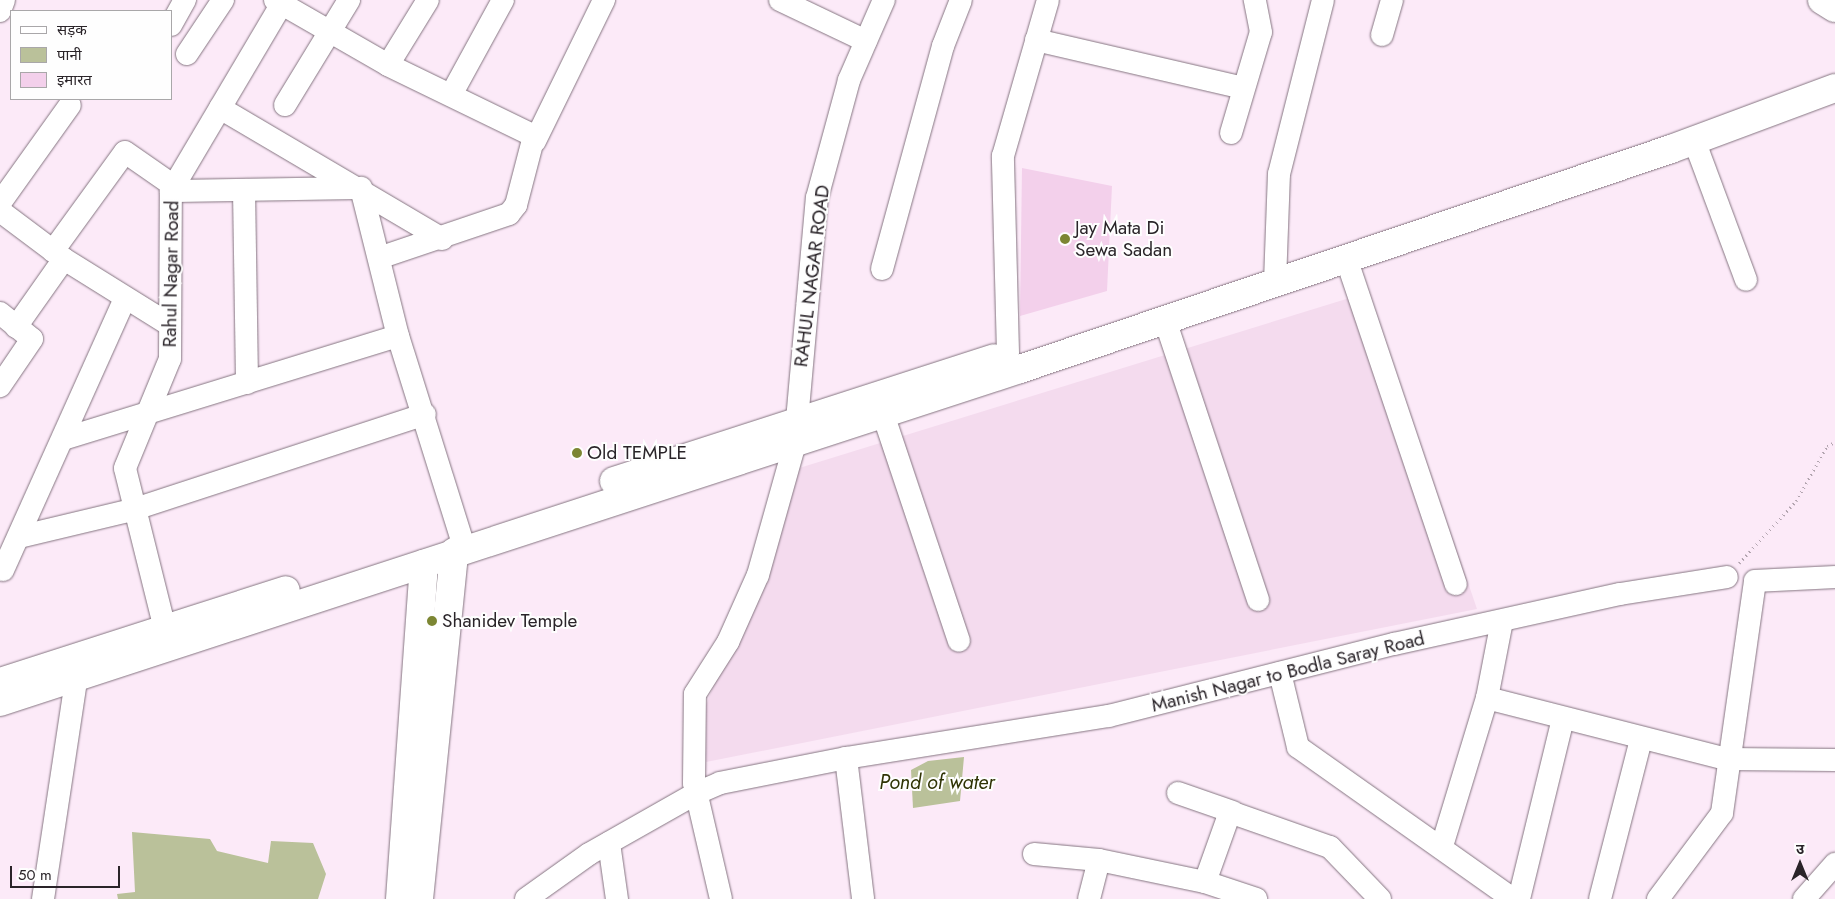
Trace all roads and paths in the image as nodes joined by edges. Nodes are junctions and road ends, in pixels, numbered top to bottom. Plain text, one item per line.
1 (4, 0) edge
2 (185, 0) edge
3 (222, 0) edge
4 (349, 0) edge
5 (428, 0) edge
6 (503, 0) edge
7 (604, 0) edge
8 (780, 0) edge
9 (884, 0) edge
10 (961, 0) edge
11 (1048, 0) edge
12 (1255, 0) edge
13 (1322, 0) edge
14 (1392, 0) edge
15 (1822, 0) edge
16 (280, 1) edge
17 (1835, 8) edge
18 (0, 11) edge
19 (172, 23) edge
20 (328, 33) junction
21 (1382, 35) dead end
22 (1036, 40) junction
23 (866, 41) junction
24 (187, 54) dead end
25 (388, 65) junction
26 (1835, 68) edge
27 (1244, 88) junction
28 (1835, 88) edge
29 (451, 95) junction
30 (70, 105) dead end
31 (284, 105) dead end
32 (220, 108) junction
33 (1231, 133) dead end
34 (1694, 140) junction
35 (535, 141) junction
36 (173, 188) junction
37 (361, 188) junction
38 (244, 190) junction
39 (0, 203) edge
40 (0, 211) edge
41 (442, 239) junction
42 (59, 255) junction
43 (379, 258) junction
44 (1346, 258) junction
45 (882, 269) dead end
46 (1274, 273) junction
47 (1746, 280) dead end
48 (125, 299) junction
49 (8, 320) edge
50 (1165, 320) junction
51 (170, 325) junction
52 (398, 336) junction
53 (1008, 354) junction
54 (247, 383) junction
55 (0, 386) edge
56 (148, 414) junction
57 (424, 414) junction
58 (883, 414) junction
59 (796, 431) junction
60 (63, 439) junction
61 (1835, 442) edge
62 (132, 510) junction
63 (19, 537) junction
64 (460, 545) junction
65 (424, 564) junction
66 (3, 570) dead end
67 (1728, 577) joint
68 (1835, 577) edge
69 (1456, 584) dead end
70 (1258, 600) dead end
71 (1502, 621) junction
72 (168, 638) junction
73 (959, 642) dead end
74 (1280, 673) junction
75 (76, 680) junction
76 (0, 682) edge
77 (1487, 698) junction
78 (0, 702) edge
79 (1562, 718) junction
80 (1641, 739) junction
81 (846, 758) junction
82 (1727, 759) junction
83 (1835, 760) edge
84 (696, 788) junction
85 (1178, 793) dead end
86 (1234, 812) junction
87 (608, 843) junction
88 (1442, 846) junction
89 (1034, 854) dead end
90 (1099, 860) junction
91 (1835, 864) edge
92 (1205, 882) junction
93 (1373, 897) edge
94 (43, 899) edge
95 (400, 899) edge
96 (419, 899) edge
97 (528, 899) edge
98 (617, 899) edge
99 (721, 899) edge
100 (862, 899) edge
101 (1089, 899) edge
102 (1256, 899) edge
103 (1513, 899) edge
104 (1519, 899) edge
105 (1600, 899) edge
106 (1658, 899) edge
107 (1804, 899) edge

1 - 18 street
2 - 19 street
3 - 24 street
4 - 20 street
5 - 25 street
6 - 29 street
7 - 35 street
8 - 23 street
9 - 23 street, RAHUL NAGAR ROAD
10 - 45 street
11 - 22 street
12 - 27 street
13 - 46 street
14 - 21 street
15 - 17 main road
16 - 20 street
16 - 32 street, Rahul Nagar Road
20 - 25 street
20 - 31 street
22 - 27 street
22 - 53 street
23 - 59 street, RAHUL NAGAR ROAD
25 - 29 street
26 - 46 main road
27 - 33 street
28 - 34 main road
29 - 35 street
30 - 39 street
32 - 36 street, Rahul Nagar Road
32 - 37 street
34 - 44 main road
34 - 47 street
35 - 41 street
36 - 38 street
36 - 42 street
36 - 51 street, Rahul Nagar Road
37 - 38 street
37 - 41 street
37 - 43 street
38 - 54 street
40 - 42 street
41 - 43 street
42 - 48 street
42 - 49 street
43 - 52 street
44 - 46 main road
44 - 69 street
46 - 50 main road
46 - 53 main road
48 - 51 street
48 - 60 street
49 - 55 street
50 - 58 main road
50 - 70 street
51 - 56 street, Rahul Nagar Road
52 - 54 street
52 - 57 street
53 - 59 main road
54 - 56 street
56 - 60 street
56 - 62 street, Rahul Nagar Road
57 - 62 street
57 - 64 street
58 - 59 main road
58 - 73 street
59 - 64 main road
59 - 84 street, RAHUL NAGAR ROAD
60 - 63 street
61 - 67 path
62 - 63 street
62 - 72 street, Rahul Nagar Road
63 - 66 street
64 - 65 main road
64 - 72 main road
64 - 96 main road
65 - 72 main road
65 - 95 main road
67 - 71 street, Manish Nagar to Bodla Saray Road
68 - 82 street
71 - 74 street, Manish Nagar to Bodla Saray Road
71 - 77 street
72 - 75 main road
72 - 76 main road
74 - 81 street, Manish Nagar to Bodla Saray Road
74 - 88 street
75 - 78 main road
75 - 94 street
77 - 79 street
77 - 88 street
79 - 80 street
79 - 104 street
80 - 82 street
80 - 105 street
81 - 84 street, Manish Nagar to Bodla Saray Road
81 - 100 street
82 - 83 street
82 - 106 street
84 - 87 street, Manish Nagar to Bodla Saray Road
84 - 99 street, RAHUL NAGAR ROAD
85 - 86 street
86 - 92 street
86 - 93 street
87 - 97 street, Manish Nagar to Bodla Saray Road
87 - 98 street
88 - 103 street
89 - 90 street
90 - 92 street
90 - 101 street
91 - 107 street
92 - 102 street

